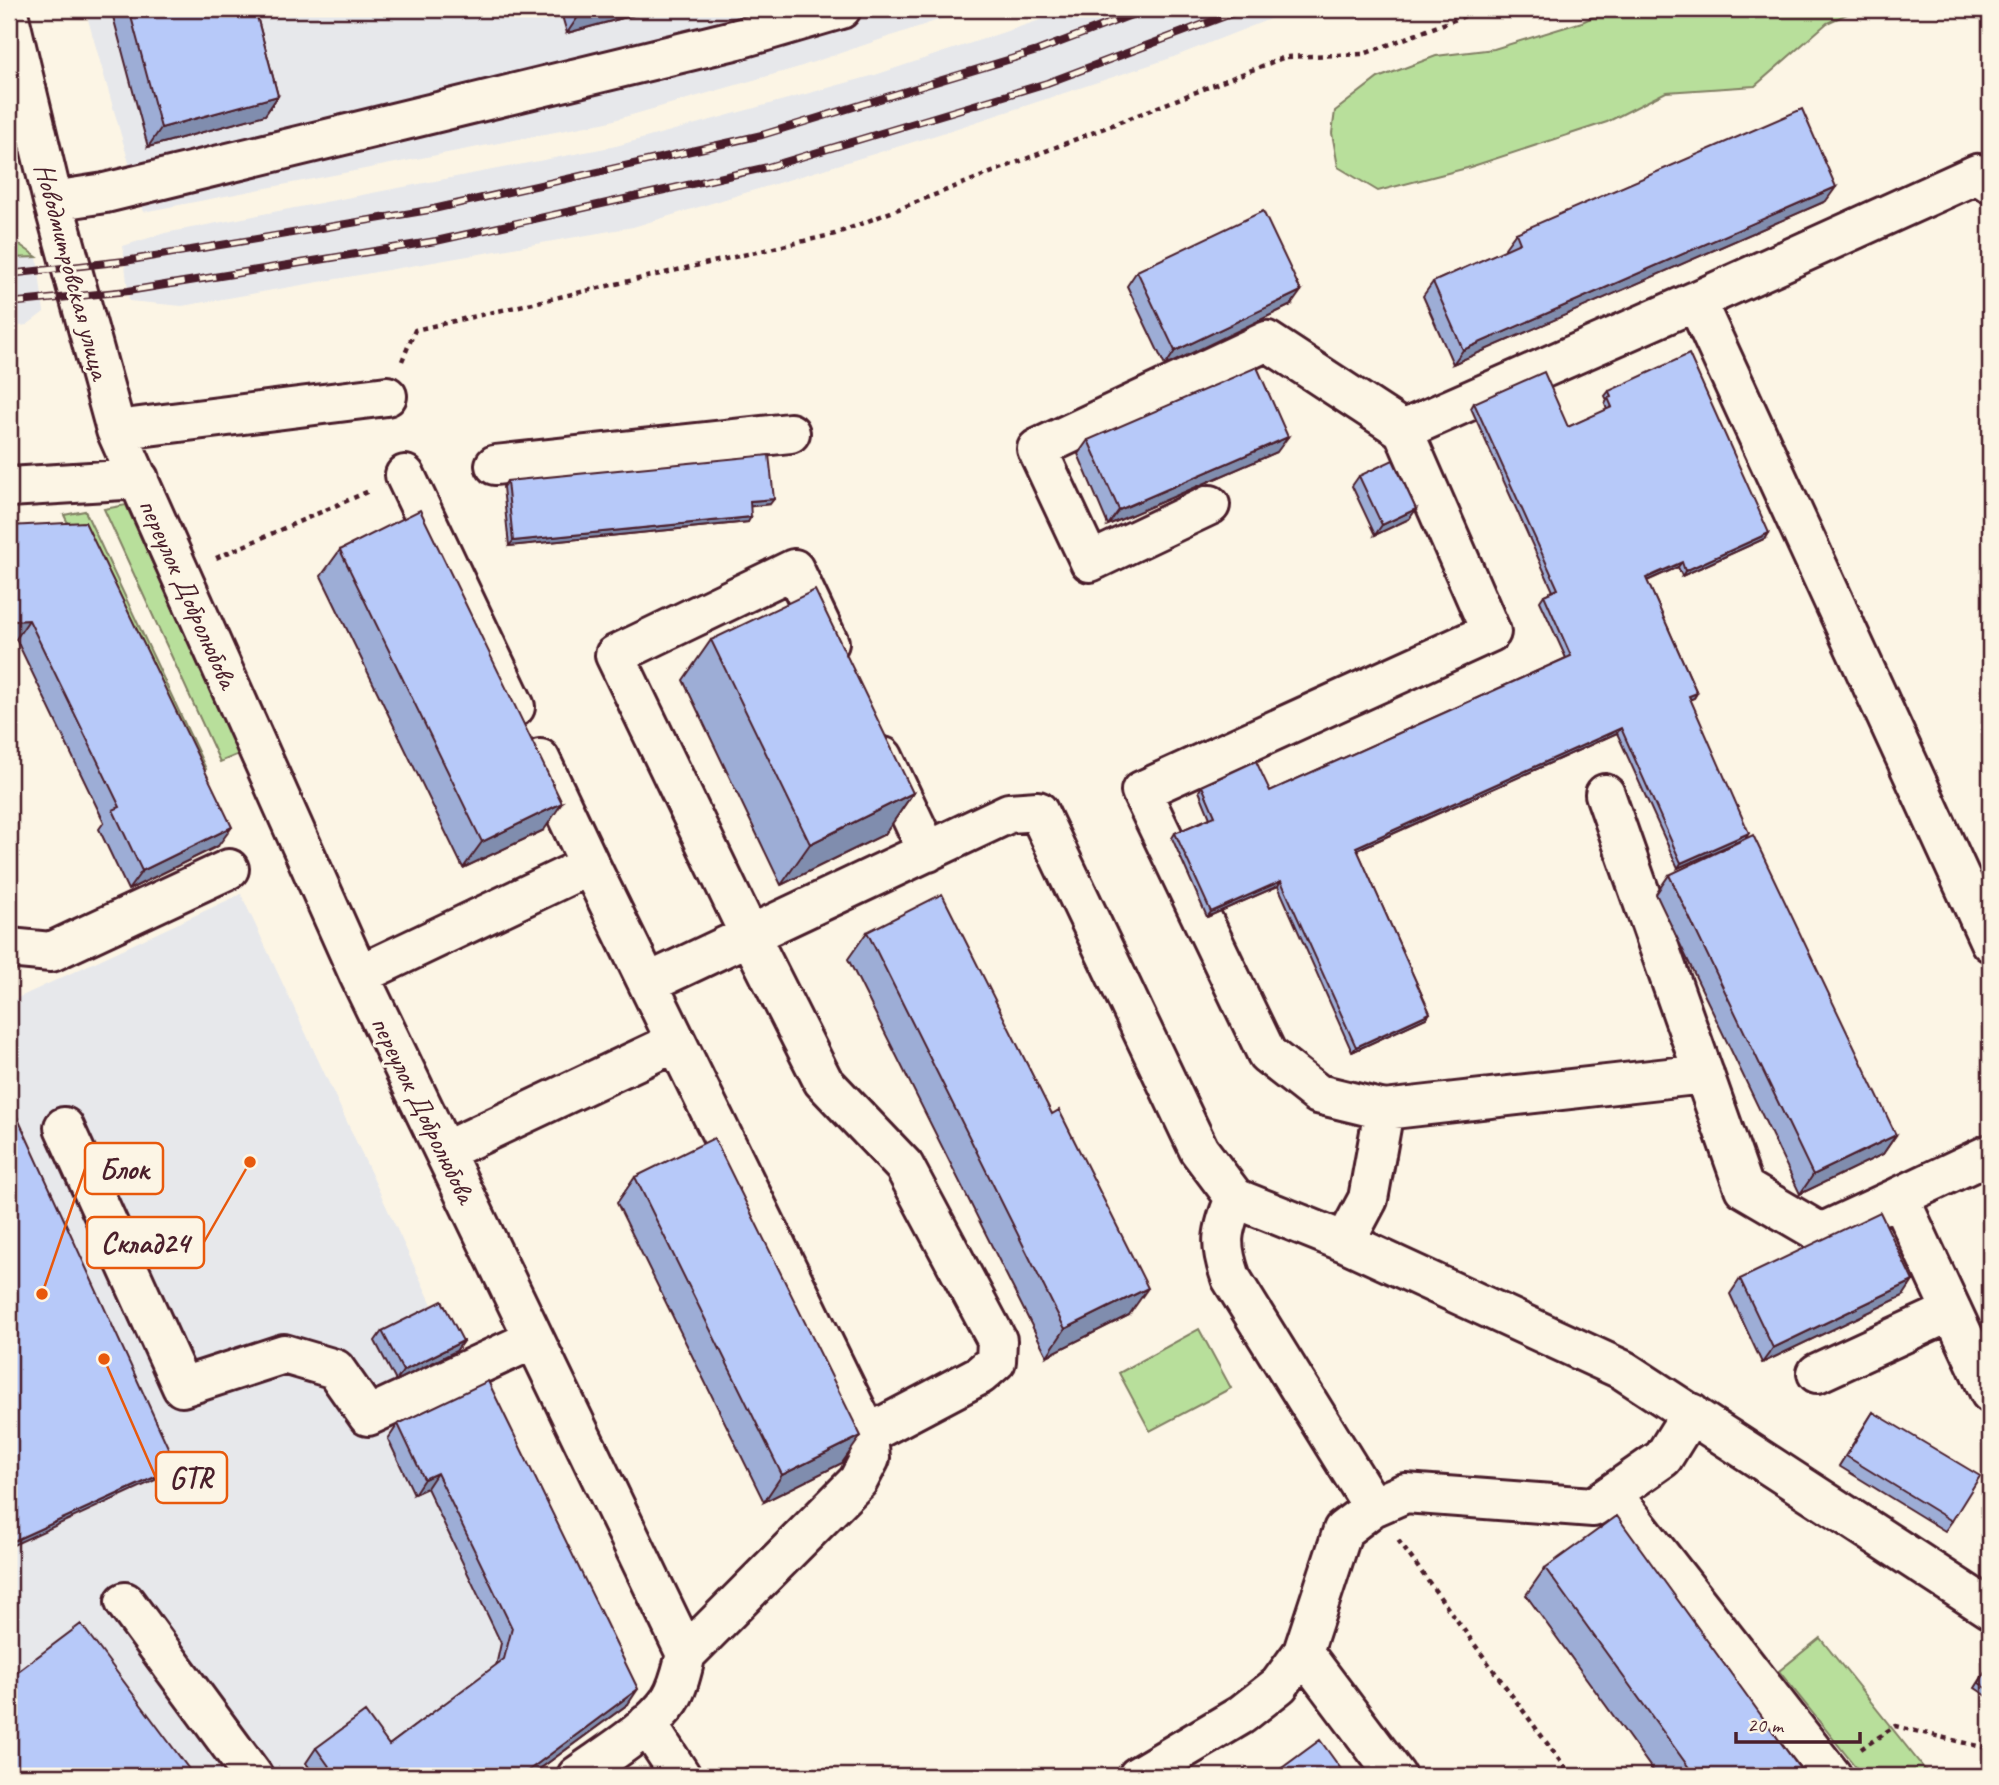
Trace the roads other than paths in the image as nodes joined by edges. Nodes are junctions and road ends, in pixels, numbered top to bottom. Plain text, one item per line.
1 (841, 9) edge
2 (9, 17) edge
3 (735, 24) edge
4 (1990, 183) edge
5 (53, 201) junction
6 (1696, 301) junction
7 (387, 396) road end
8 (112, 416) junction
9 (1403, 430) junction
10 (790, 433) dead end
11 (495, 465) dead end
12 (404, 475) road end
13 (139, 479) junction
14 (9, 487) edge
15 (1210, 505) dead end
16 (846, 680) edge
17 (870, 729) edge
18 (1605, 794) dead end
19 (928, 852) junction
20 (590, 865) junction
21 (229, 869) edge
22 (750, 936) junction
23 (1990, 942) edge
24 (9, 948) edge
25 (359, 975) junction
26 (648, 983) junction
27 (676, 1042) junction
28 (1704, 1074) junction
29 (1384, 1110) junction
30 (64, 1127) dead end
31 (445, 1151) junction
32 (1990, 1154) edge
33 (1899, 1197) junction
34 (1235, 1198) junction
35 (1345, 1242) junction
36 (1952, 1311) junction
37 (534, 1339) junction
38 (1817, 1373) dead end
39 (1990, 1393) edge
40 (1691, 1413) junction
41 (868, 1434) junction
42 (1613, 1495) junction
43 (1373, 1507) junction
44 (124, 1602) dead end
45 (1990, 1609) edge
46 (1303, 1652) junction
47 (687, 1654) junction
48 (647, 1724) junction
49 (1830, 1774) edge
50 (253, 1776) edge
51 (577, 1776) edge
52 (681, 1776) edge
53 (1139, 1776) edge
54 (1396, 1776) edge

1 - 3 street
2 - 5 street, Новодмитровская улица
3 - 5 street
4 - 6 street
5 - 8 street, Новодмитровская улица
6 - 9 street
6 - 23 street
7 - 8 street
8 - 13 street, переулок Добролюбова
9 - 15 street
9 - 29 street
10 - 11 street
12 - 20 street
13 - 14 street
13 - 25 street, переулок Добролюбова
16 - 22 street
17 - 19 street
18 - 28 street
19 - 22 street
19 - 34 street
20 - 25 street
20 - 26 street
21 - 24 street
22 - 26 street
22 - 41 street
25 - 31 street, переулок Добролюбова
26 - 27 street
27 - 31 street
27 - 41 street
28 - 29 street
28 - 33 street
29 - 35 street
30 - 37 street
31 - 37 street, переулок Добролюбова
32 - 33 street
33 - 36 street
34 - 35 street
34 - 43 street
35 - 40 street
36 - 38 street
36 - 39 street
37 - 47 street, переулок Добролюбова
40 - 42 street
40 - 45 street
41 - 47 street
42 - 43 street
42 - 49 street
43 - 46 street
44 - 50 street
46 - 53 street
46 - 54 street
47 - 48 street
48 - 51 street
48 - 52 street

